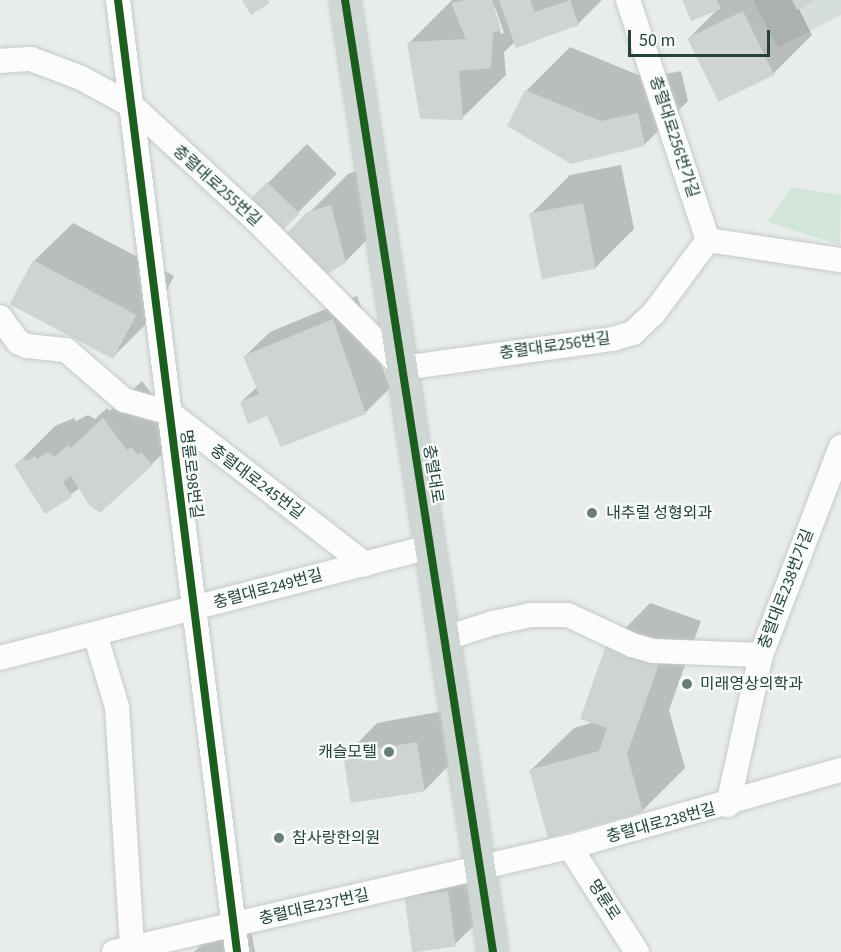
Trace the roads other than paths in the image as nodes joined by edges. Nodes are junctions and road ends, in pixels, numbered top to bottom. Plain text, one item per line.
1 (118, 0) edge
2 (345, 0) edge
3 (628, 0) edge
4 (0, 61) edge
5 (131, 105) junction
6 (708, 240) junction
7 (841, 260) edge
8 (0, 316) edge
9 (403, 368) junction
10 (170, 413) junction
11 (841, 447) edge
12 (430, 547) junction
13 (365, 564) junction
14 (194, 608) junction
15 (96, 634) junction
16 (446, 638) junction
17 (761, 655) junction
18 (0, 658) edge
19 (841, 770) edge
20 (728, 805) junction
21 (570, 847) junction
22 (479, 869) junction
23 (234, 925) junction
24 (123, 950) edge
25 (237, 952) edge
26 (493, 952) edge
27 (637, 952) edge

1 - 5 street, 명륜로98번길
2 - 9 main road, 충렬대로
3 - 6 street, 충렬대로256번가길
4 - 5 street, 충렬대로255번길
5 - 9 street, 충렬대로255번길
5 - 10 street, 명륜로98번길
6 - 7 street
6 - 9 street, 충렬대로256번길
8 - 10 street, 충렬대로245번길
9 - 12 main road, 충렬대로
10 - 13 street, 충렬대로245번길
10 - 14 street, 명륜로98번길
11 - 17 street, 충렬대로238번가길
12 - 13 street, 충렬대로249번길
12 - 16 main road, 충렬대로
13 - 14 street, 충렬대로249번길
14 - 15 street, 충렬대로249번길
14 - 23 street, 명륜로98번길
15 - 18 street, 충렬대로249번길
15 - 24 street
16 - 17 street
16 - 22 main road, 충렬대로
17 - 20 street, 충렬대로238번가길
19 - 20 street, 충렬대로238번길
20 - 21 street, 충렬대로238번길
21 - 22 street, 충렬대로238번길
21 - 27 street, 명륜로
22 - 23 street, 충렬대로237번길
22 - 26 main road, 충렬대로
23 - 24 street, 충렬대로237번길
23 - 25 street, 명륜로98번길

